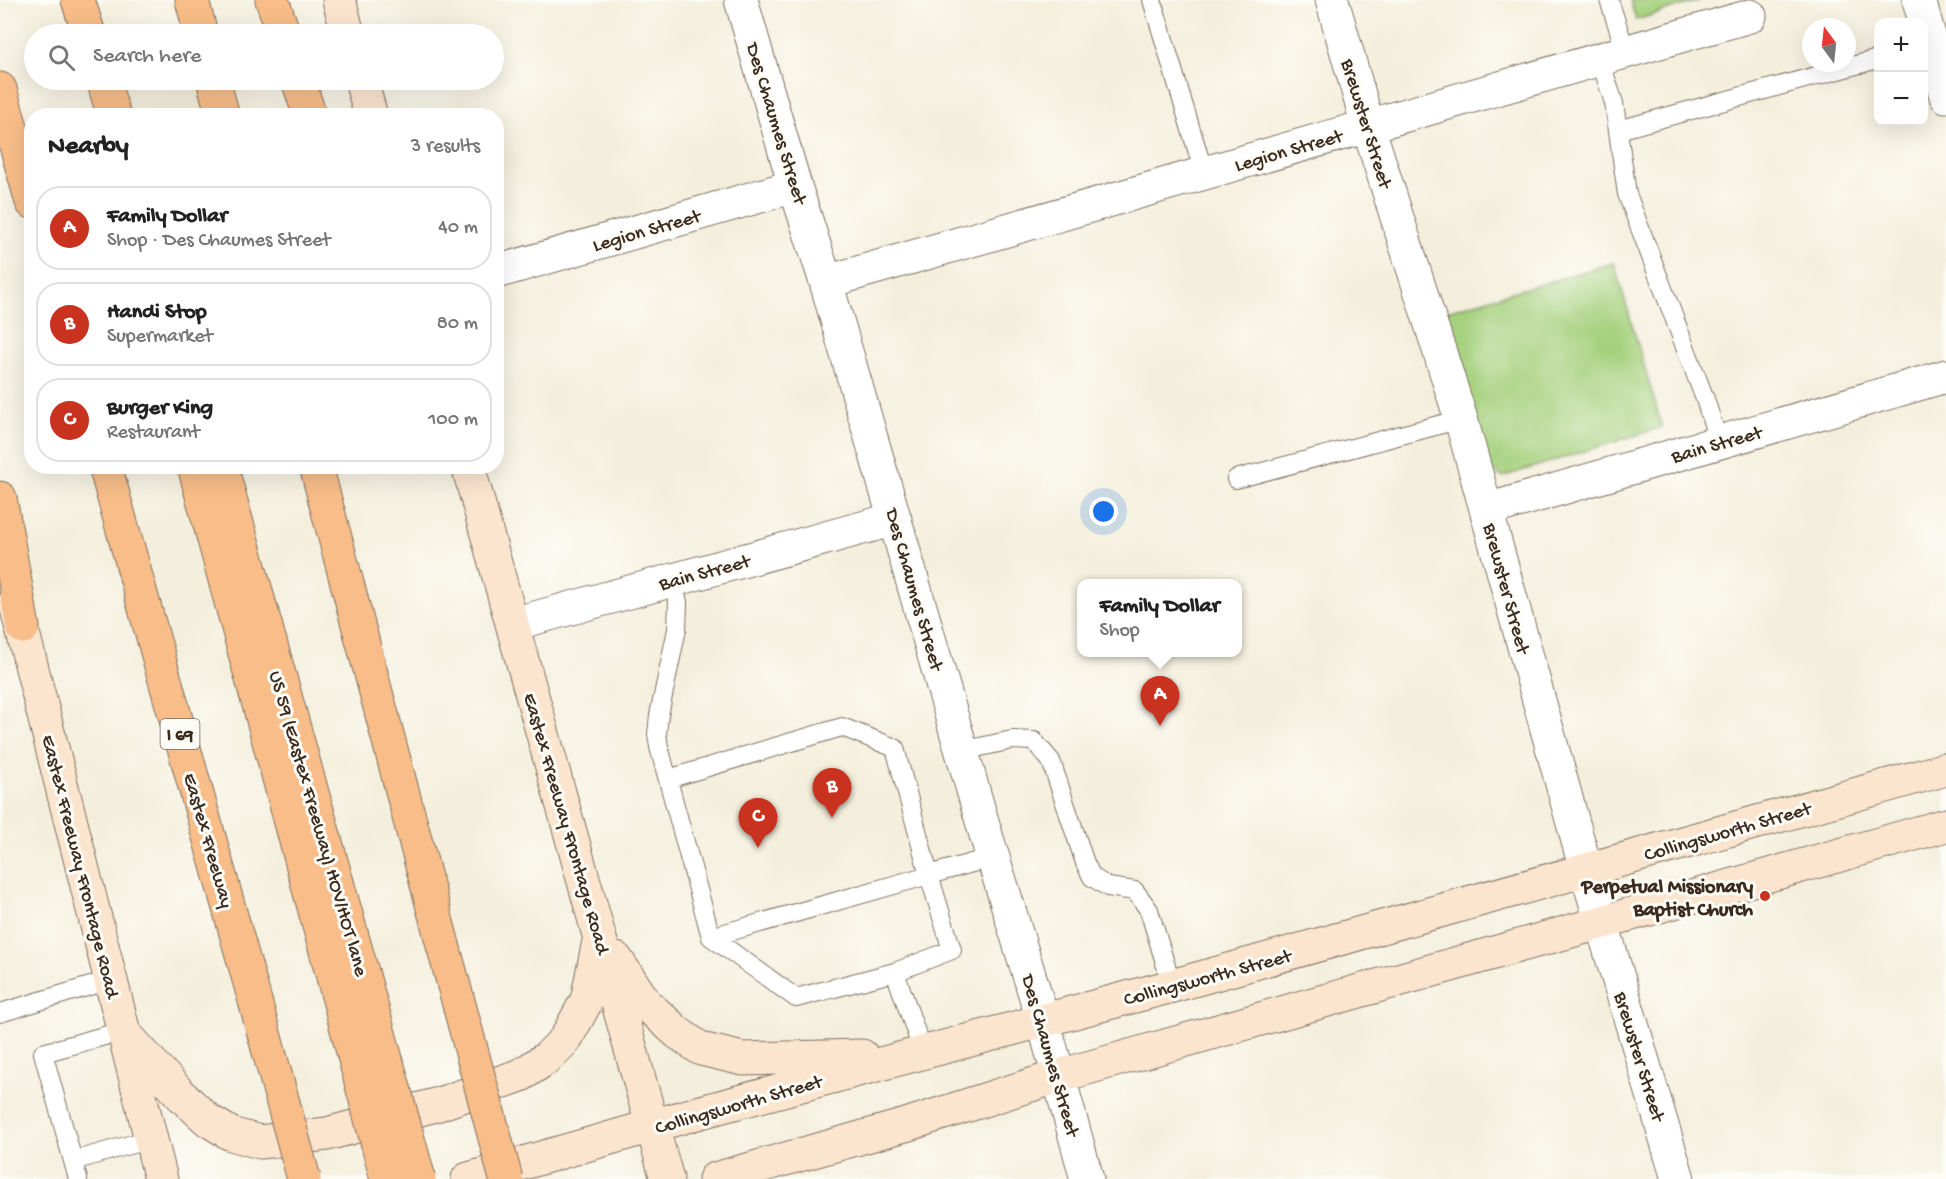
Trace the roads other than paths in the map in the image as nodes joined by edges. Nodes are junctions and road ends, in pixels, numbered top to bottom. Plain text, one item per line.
1 (77, 0) edge
2 (192, 0) edge
3 (273, 0) edge
4 (339, 0) edge
5 (741, 0) edge
6 (1152, 0) edge
7 (1332, 0) edge
8 (1609, 0) edge
9 (1919, 0) edge
10 (1750, 16) dead end
11 (1922, 18) edge
12 (84, 24) edge
13 (198, 24) edge
14 (281, 24) edge
15 (345, 24) edge
16 (1928, 47) edge
17 (1613, 56) junction
18 (1874, 60) edge
19 (0, 89) edge
20 (98, 90) edge
21 (106, 90) edge
22 (216, 90) edge
23 (301, 90) edge
24 (364, 90) edge
25 (1946, 96) edge
26 (103, 108) edge
27 (112, 108) edge
28 (221, 108) edge
29 (307, 108) edge
30 (368, 108) edge
31 (1368, 126) junction
32 (1618, 130) junction
33 (1204, 173) junction
34 (24, 174) edge
35 (795, 186) junction
36 (504, 270) edge
37 (826, 282) junction
38 (1946, 376) edge
39 (1461, 419) junction
40 (1719, 443) junction
41 (107, 474) edge
42 (196, 474) edge
43 (223, 474) edge
44 (318, 474) edge
45 (470, 474) edge
46 (1236, 479) dead end
47 (0, 498) edge
48 (1487, 510) junction
49 (895, 519) junction
50 (0, 553) edge
51 (672, 580) junction
52 (513, 624) junction
53 (23, 627) junction
54 (962, 751) junction
55 (1946, 769) edge
56 (668, 779) junction
57 (1946, 825) edge
58 (993, 856) junction
59 (1586, 870) junction
60 (929, 875) junction
61 (1601, 923) junction
62 (600, 935) junction
63 (711, 937) junction
64 (895, 972) junction
65 (347, 975) junction
66 (110, 980) junction
67 (1172, 986) junction
68 (0, 1013) edge
69 (1043, 1020) junction
70 (123, 1031) junction
71 (924, 1052) junction
72 (1059, 1076) junction
73 (909, 1124) junction
74 (653, 1127) junction
75 (150, 1139) junction
76 (73, 1161) junction
77 (78, 1179) edge
78 (161, 1179) edge
79 (304, 1179) edge
80 (387, 1179) edge
81 (419, 1179) edge
82 (468, 1179) edge
83 (506, 1179) edge
84 (667, 1179) edge
85 (715, 1179) edge
86 (804, 1179) edge
87 (1087, 1179) edge
88 (1678, 1179) edge

1 - 12 highway
2 - 13 highway
3 - 14 highway
4 - 15 main road
5 - 35 street, Des Chaumes Street
6 - 33 lane
7 - 31 street, Brewster Street
8 - 17 lane
9 - 11 street
10 - 17 street, Legion Street
16 - 25 street
17 - 31 street, Legion Street
17 - 32 lane
18 - 32 lane
19 - 34 highway
20 - 26 highway
21 - 27 highway
22 - 28 highway
23 - 29 highway
24 - 30 main road
31 - 33 street, Legion Street
31 - 39 street, Brewster Street
32 - 40 lane
33 - 37 street, Legion Street
35 - 36 street, Legion Street
35 - 37 street, Des Chaumes Street
37 - 49 street, Des Chaumes Street
38 - 40 street, Bain Street
39 - 46 lane
39 - 48 street, Brewster Street
40 - 48 street, Bain Street
41 - 79 highway, Eastex Freeway / I 69, bridge
42 - 65 highway
43 - 65 highway, US 59 (Eastex Freeway) HOV/HOT lane
44 - 83 highway, bridge
45 - 52 main road, Eastex Freeway Frontage Road
47 - 53 highway
48 - 59 street, Brewster Street
49 - 51 street, Bain Street
49 - 54 street, Des Chaumes Street
50 - 53 main road, Eastex Freeway Frontage Road
51 - 52 street, Bain Street
51 - 56 lane
52 - 62 main road, Eastex Freeway Frontage Road
53 - 66 main road, Eastex Freeway Frontage Road
54 - 58 street, Des Chaumes Street
54 - 67 lane
55 - 59 main road, Collingsworth Street
56 - 60 lane
56 - 63 lane
57 - 61 main road
58 - 60 lane
58 - 69 street, Des Chaumes Street
59 - 61 street, Brewster Street
59 - 67 main road, Collingsworth Street
60 - 63 lane
60 - 64 lane
61 - 72 main road
61 - 88 street, Brewster Street
62 - 70 main road
62 - 71 main road
62 - 74 main road, Eastex Freeway Frontage Road
63 - 64 lane
64 - 71 lane
65 - 80 highway, bridge
65 - 81 highway, US 59 (Eastex Freeway) HOV/HOT lane, bridge
66 - 68 lane
66 - 70 main road, Eastex Freeway Frontage Road
67 - 69 main road, Collingsworth Street
69 - 71 main road, Collingsworth Street
69 - 72 street, Des Chaumes Street
70 - 75 main road, Eastex Freeway Frontage Road
70 - 76 lane
71 - 74 main road, Collingsworth Street
72 - 73 main road
72 - 87 street, Des Chaumes Street
73 - 85 main road
73 - 86 main road
74 - 82 main road, Collingsworth Street
74 - 84 main road, Eastex Freeway Frontage Road
75 - 76 lane
75 - 78 main road, Eastex Freeway Frontage Road
76 - 77 lane

